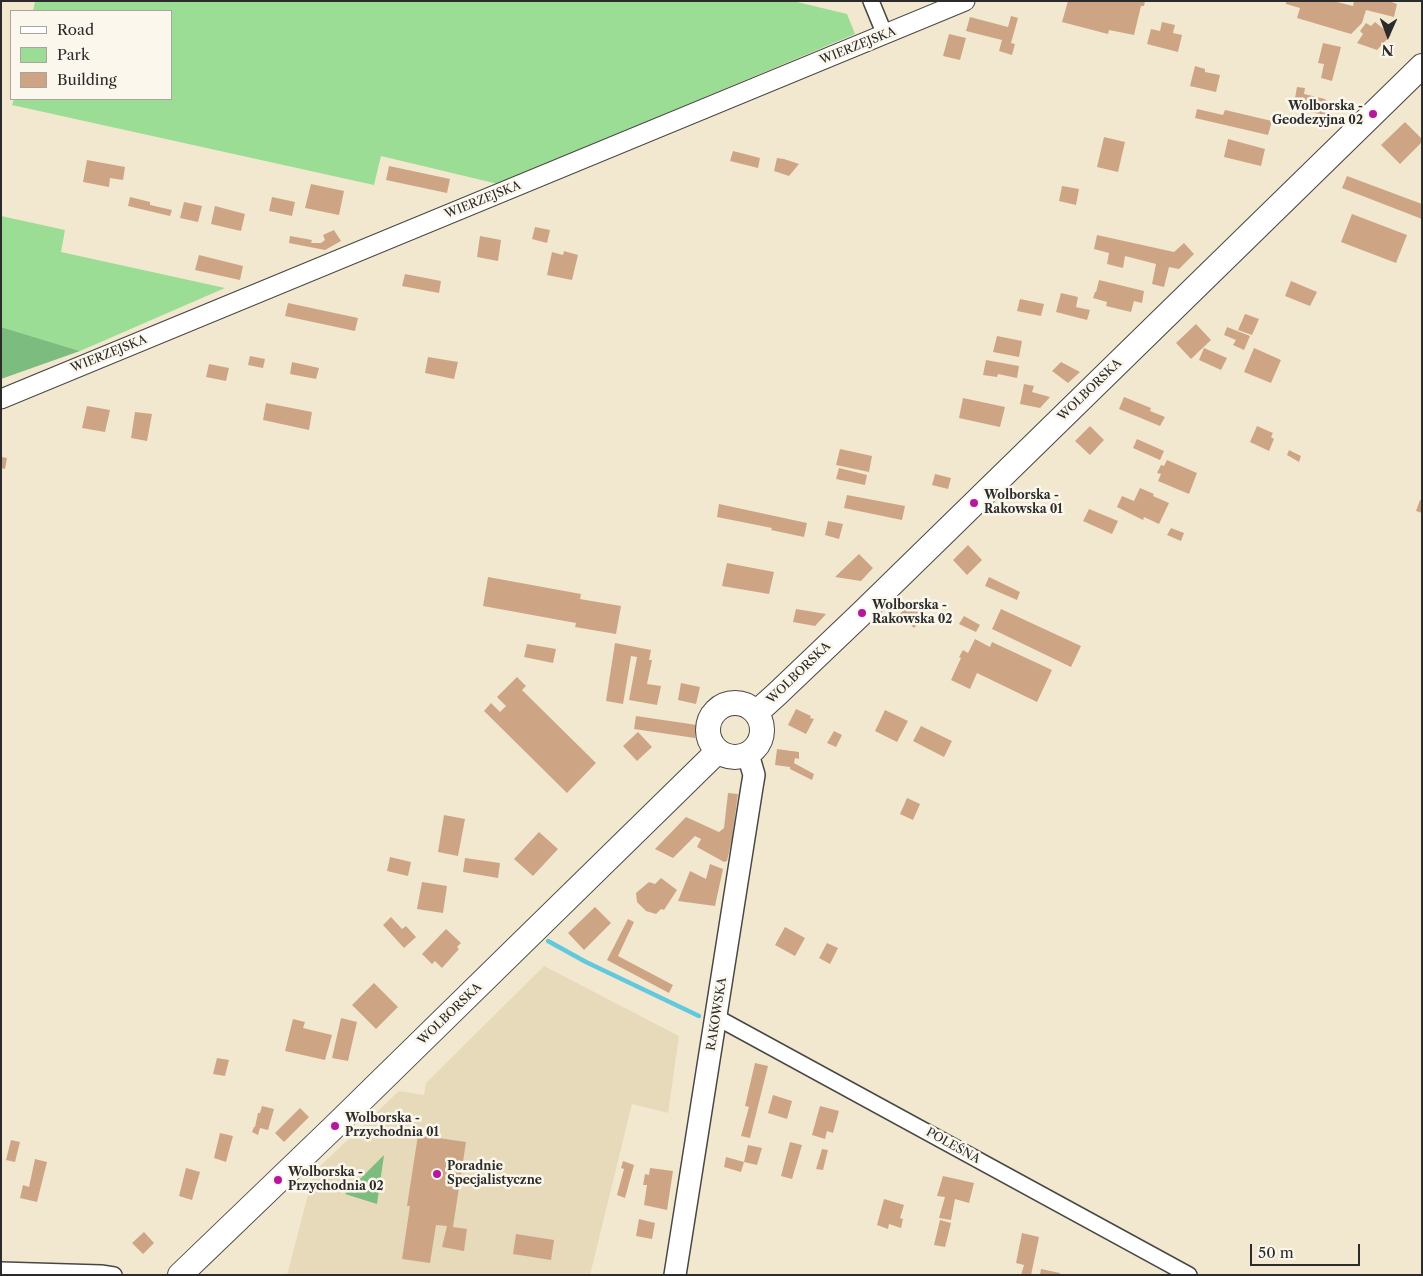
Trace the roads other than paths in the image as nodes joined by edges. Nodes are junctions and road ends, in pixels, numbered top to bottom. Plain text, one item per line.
1 (871, 1) edge
2 (965, 1) edge
3 (885, 35) junction
4 (1422, 66) edge
5 (1, 399) edge
6 (756, 713) junction
7 (718, 751) junction
8 (748, 754) junction
9 (716, 1017) junction
10 (1, 1270) edge
11 (114, 1275) edge
12 (180, 1275) edge
13 (676, 1275) edge
14 (1189, 1275) edge

1 - 3 street
2 - 3 street, WIERZEJSKA
3 - 5 street, WIERZEJSKA
4 - 6 main road, WOLBORSKA
6 - 7 main road
6 - 8 main road
7 - 8 main road
7 - 12 main road, WOLBORSKA
8 - 9 main road, RAKOWSKA
9 - 13 main road, RAKOWSKA
9 - 14 street, POLEŚNA
10 - 11 street

